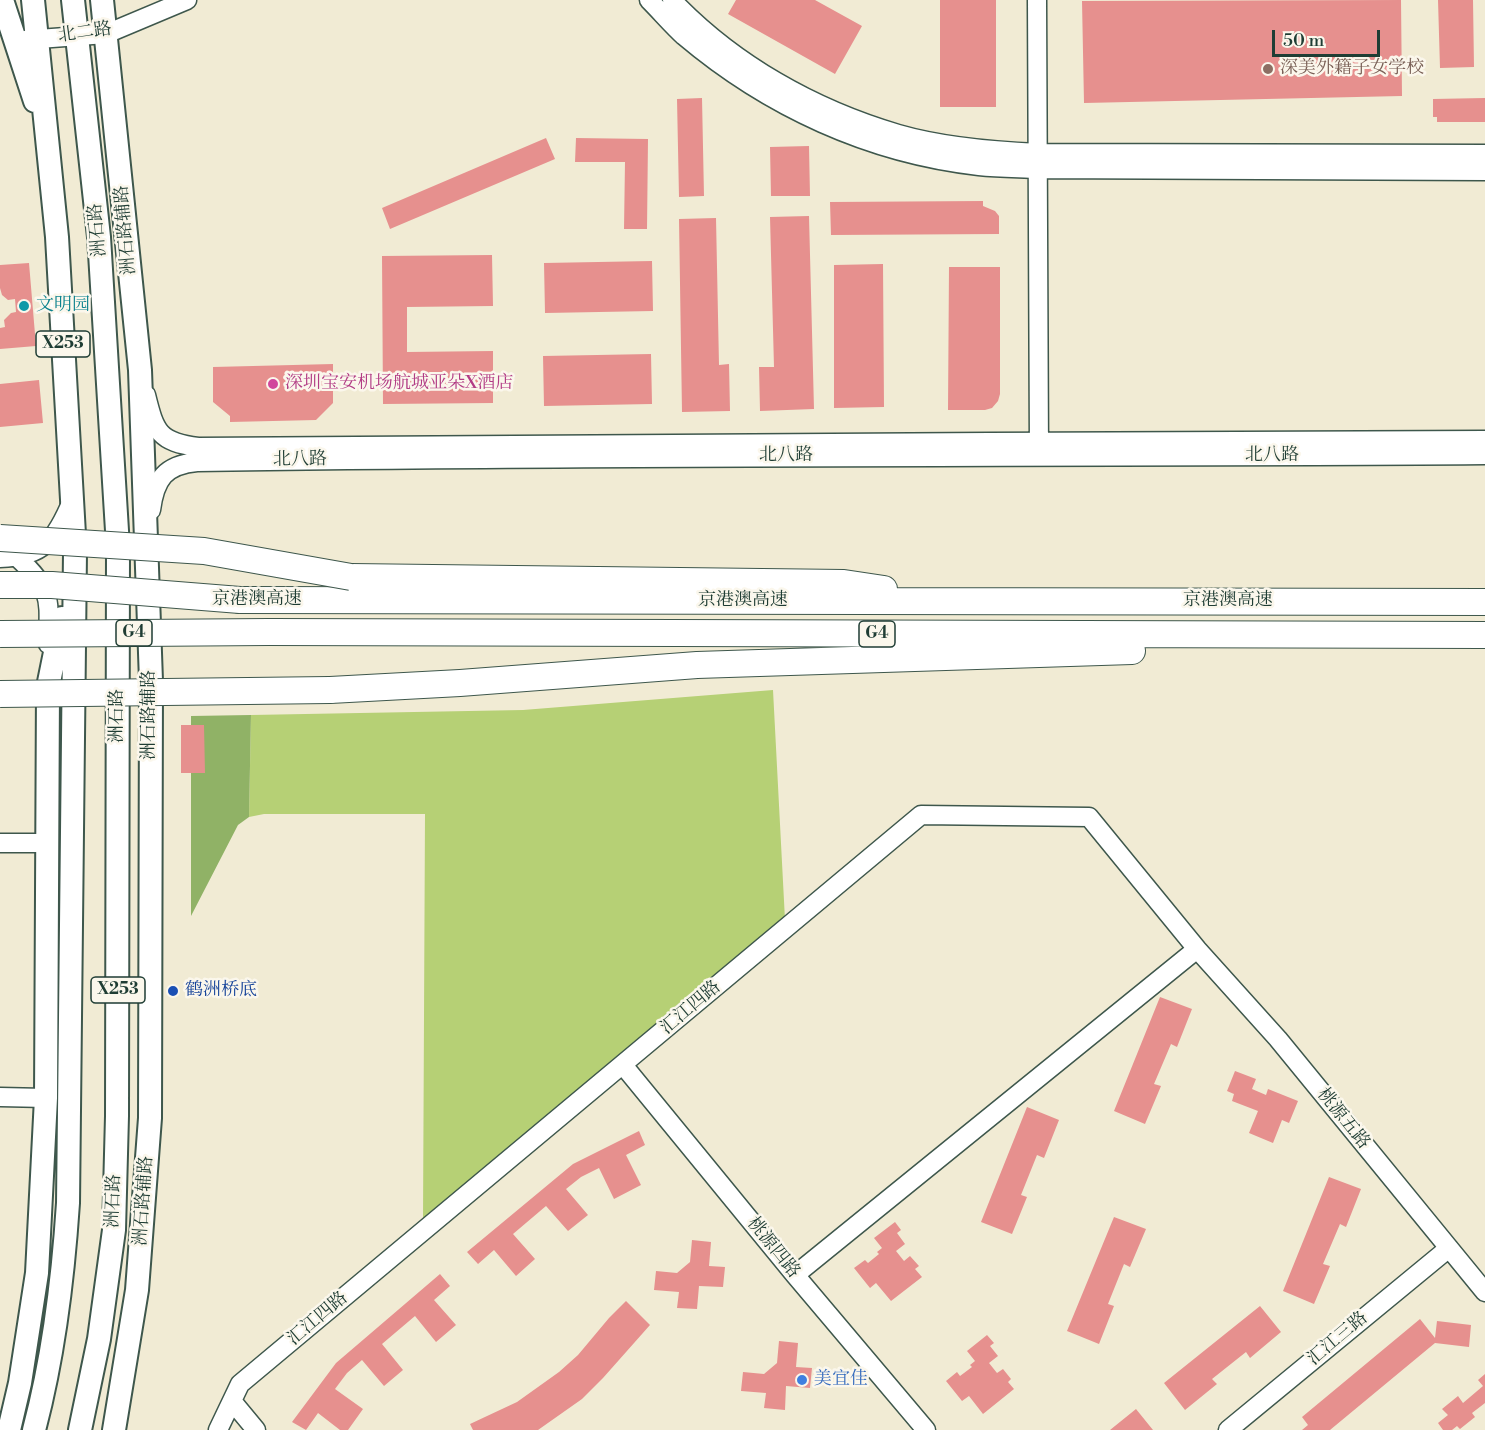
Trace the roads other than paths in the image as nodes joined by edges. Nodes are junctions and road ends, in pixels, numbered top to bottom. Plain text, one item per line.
1 (2, 0) edge
2 (33, 0) edge
3 (74, 0) edge
4 (102, 0) edge
5 (187, 0) edge
6 (649, 0) edge
7 (672, 0) edge
8 (1037, 0) edge
9 (106, 34) junction
10 (77, 36) junction
11 (37, 39) junction
12 (14, 40) junction
13 (46, 135) junction
14 (1485, 154) edge
15 (1038, 161) junction
16 (1485, 171) edge
17 (140, 370) junction
18 (1485, 440) edge
19 (1039, 450) junction
20 (1485, 455) edge
21 (72, 501) junction
22 (0, 538) edge
23 (146, 544) junction
24 (75, 552) junction
25 (9, 558) edge
26 (0, 585) edge
27 (0, 600) edge
28 (240, 600) junction
29 (967, 602) junction
30 (1485, 602) edge
31 (0, 634) edge
32 (1485, 636) edge
33 (48, 687) junction
34 (0, 694) edge
35 (0, 843) edge
36 (48, 843) junction
37 (1197, 949) junction
38 (47, 1009) junction
39 (623, 1065) junction
40 (0, 1097) edge
41 (46, 1098) junction
42 (70, 1102) junction
43 (1449, 1248) junction
44 (795, 1275) junction
45 (1485, 1292) edge
46 (232, 1401) junction
47 (9, 1430) edge
48 (34, 1430) edge
49 (80, 1430) edge
50 (114, 1430) edge
51 (218, 1430) edge
52 (256, 1430) edge
53 (926, 1430) edge
54 (1228, 1430) edge

1 - 12 main road
2 - 11 main road, X253
3 - 10 main road, 洲石路 / X253
4 - 9 main road, 洲石路辅路
5 - 9 street, 北二路
6 - 15 street
7 - 15 street
8 - 15 street
9 - 10 street, 北二路
9 - 17 main road, 洲石路辅路
10 - 11 street, 北二路
10 - 49 main road, 洲石路 / X253
11 - 12 street, 北二路
11 - 13 main road, X253
12 - 13 main road
13 - 21 main road, X253
14 - 15 street
15 - 16 street
15 - 19 street
17 - 19 street, 北八路
17 - 23 main road, 洲石路辅路
18 - 19 street, 北八路
19 - 20 street, 北八路
19 - 23 street, 北八路
21 - 24 main road, X253
21 - 25 street
22 - 29 highway, bridge
23 - 50 main road, 洲石路辅路
24 - 33 main road
24 - 42 main road, X253
25 - 33 street
26 - 28 highway, bridge
27 - 28 highway, 京港澳高速 / G4, bridge
28 - 29 highway, 京港澳高速 / G4
29 - 30 highway, 京港澳高速 / G4
31 - 32 highway, 京港澳高速 / G4, bridge
32 - 34 highway, bridge
33 - 36 main road
35 - 36 street
36 - 38 main road
37 - 39 street, 汇江四路
37 - 43 street, 桃源五路
37 - 44 street
38 - 41 main road
38 - 42 main road
39 - 44 street, 桃源四路
39 - 46 street, 汇江四路
40 - 41 street
41 - 47 main road
42 - 48 main road, X253
43 - 45 street, 桃源五路
43 - 54 street, 汇江三路
44 - 53 street, 桃源四路
46 - 51 street, 汇江四路
46 - 52 street

